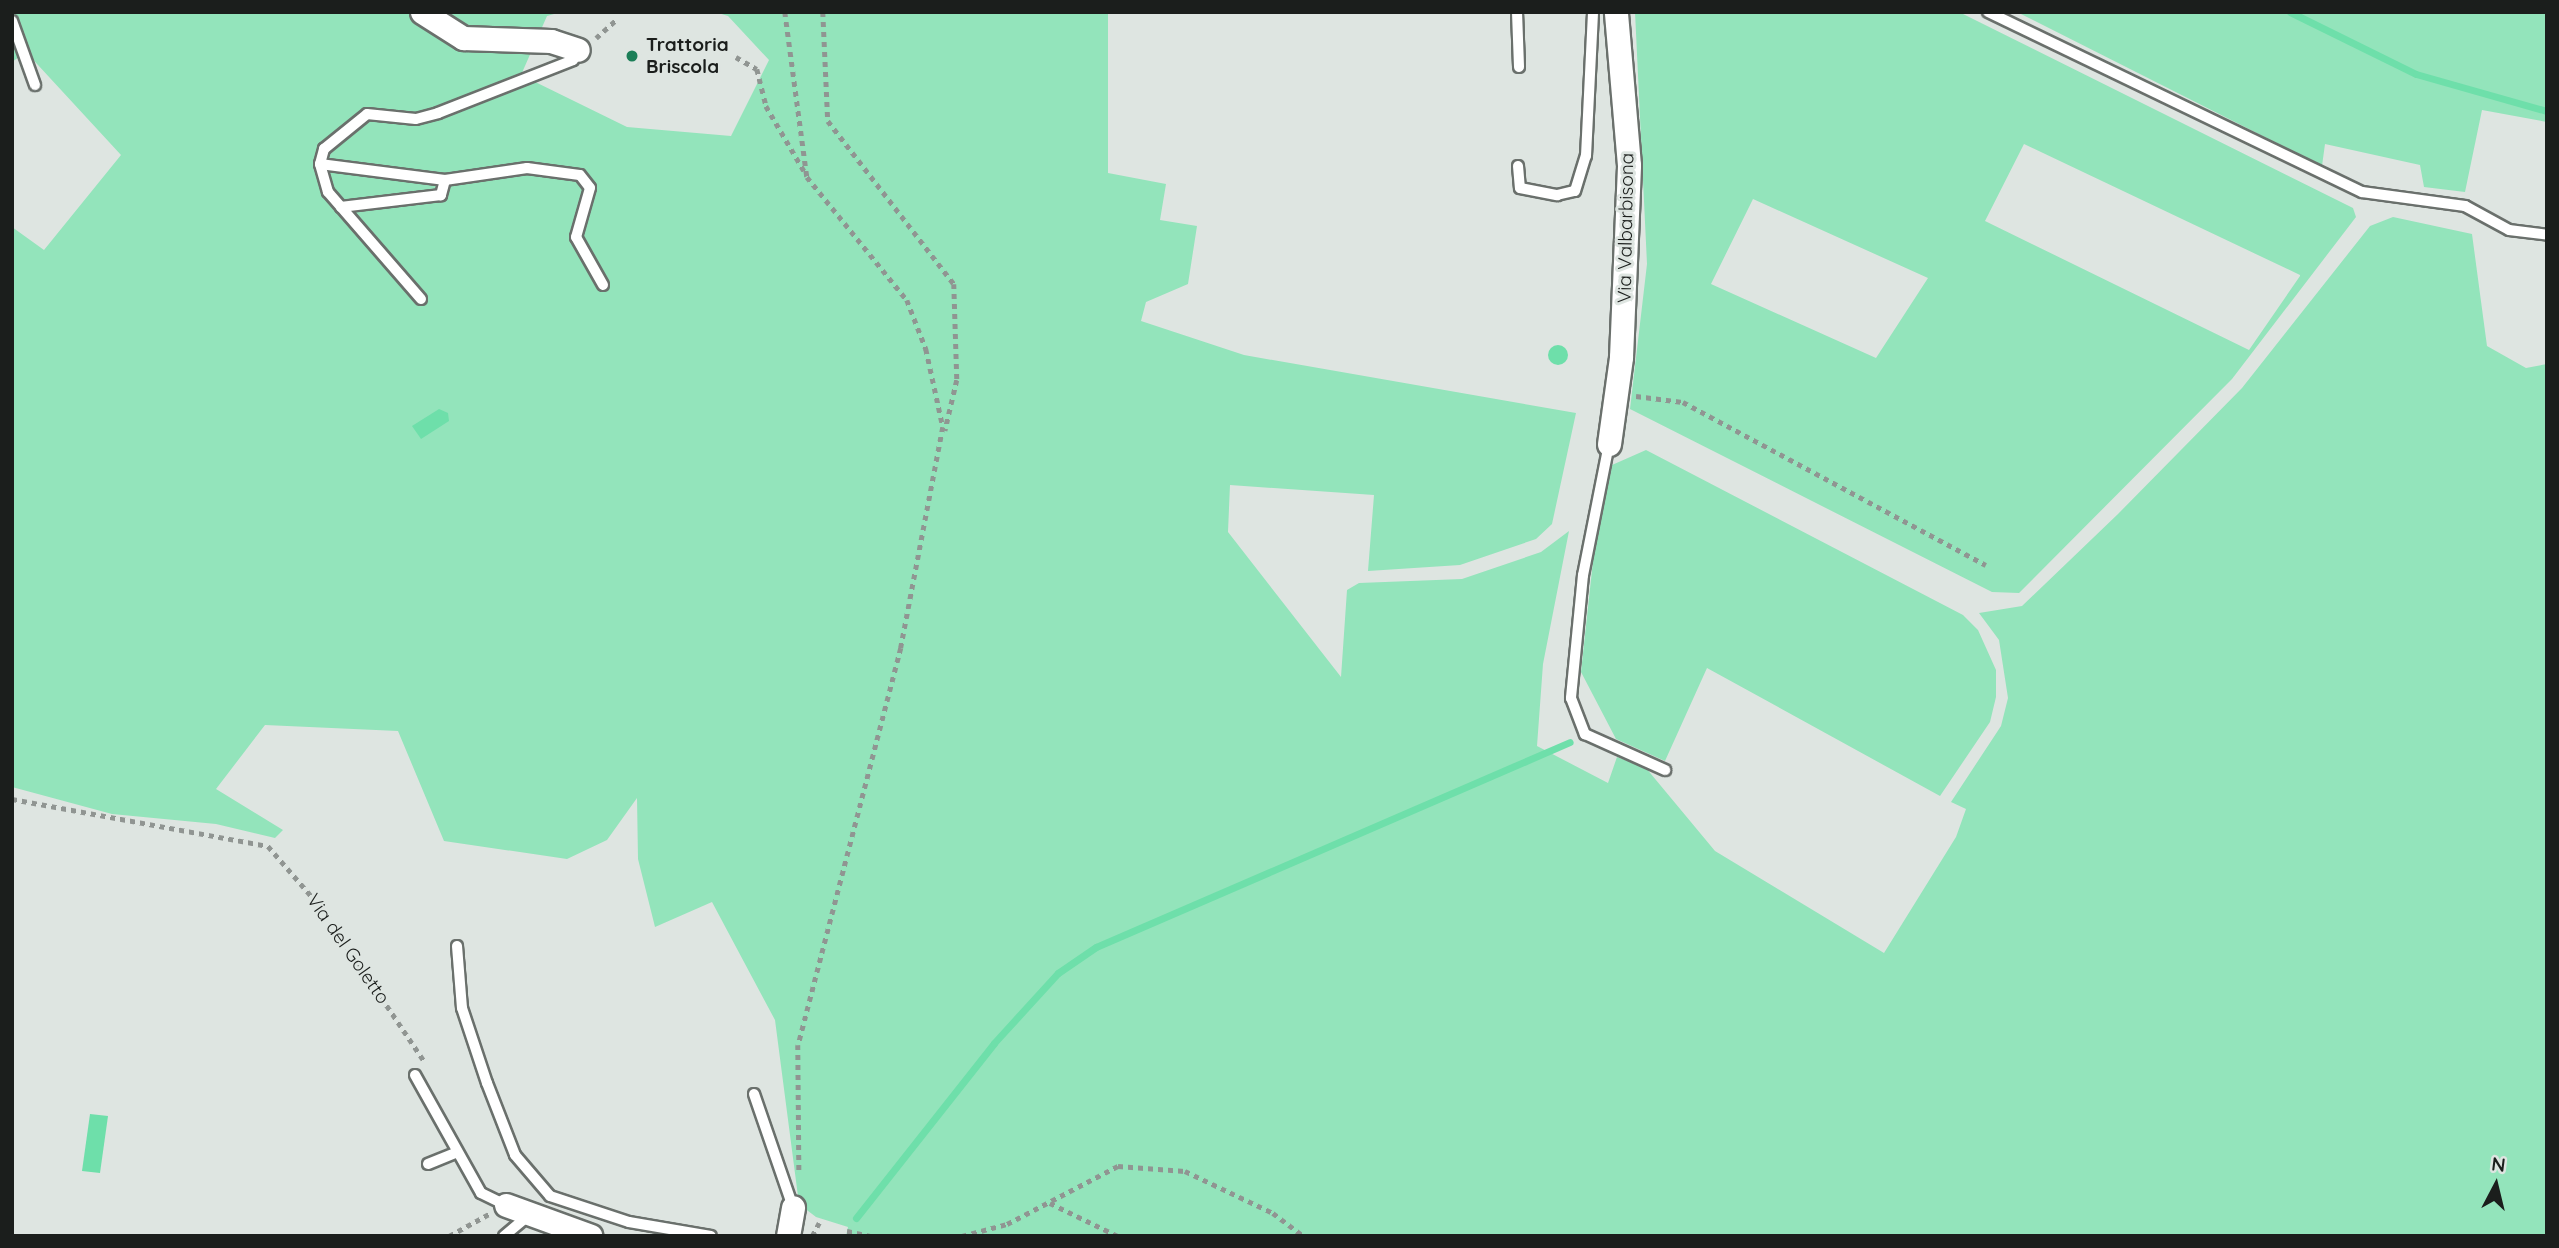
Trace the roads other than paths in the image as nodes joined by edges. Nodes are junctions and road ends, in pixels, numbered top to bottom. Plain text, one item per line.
1 (422, 12) edge
2 (1517, 12) edge
3 (1593, 12) edge
4 (1616, 12) edge
5 (1988, 12) edge
6 (12, 21) edge
7 (578, 50) joint
8 (1519, 67) dead end
9 (35, 85) dead end
10 (320, 163) junction
11 (1518, 166) dead end
12 (445, 180) junction
13 (341, 206) junction
14 (2547, 235) edge
15 (603, 285) dead end
16 (421, 299) dead end
17 (1609, 444) joint
18 (1665, 770) dead end
19 (457, 946) dead end
20 (415, 1075) dead end
21 (754, 1094) dead end
22 (457, 1152) junction
23 (428, 1164) dead end
24 (506, 1205) joint
25 (793, 1207) joint
26 (528, 1216) junction
27 (504, 1236) edge
28 (591, 1236) edge
29 (711, 1236) edge
30 (788, 1236) edge

1 - 7 street
2 - 8 lane
3 - 11 lane
4 - 17 street, Via Valbarbisona
5 - 14 lane
6 - 9 lane
7 - 10 lane
10 - 12 lane
10 - 13 lane
12 - 13 lane
12 - 15 lane
13 - 16 lane
17 - 18 lane
19 - 29 lane
20 - 22 lane
21 - 25 lane
22 - 23 lane
22 - 24 lane
24 - 26 street
25 - 30 street
26 - 27 lane
26 - 28 street

